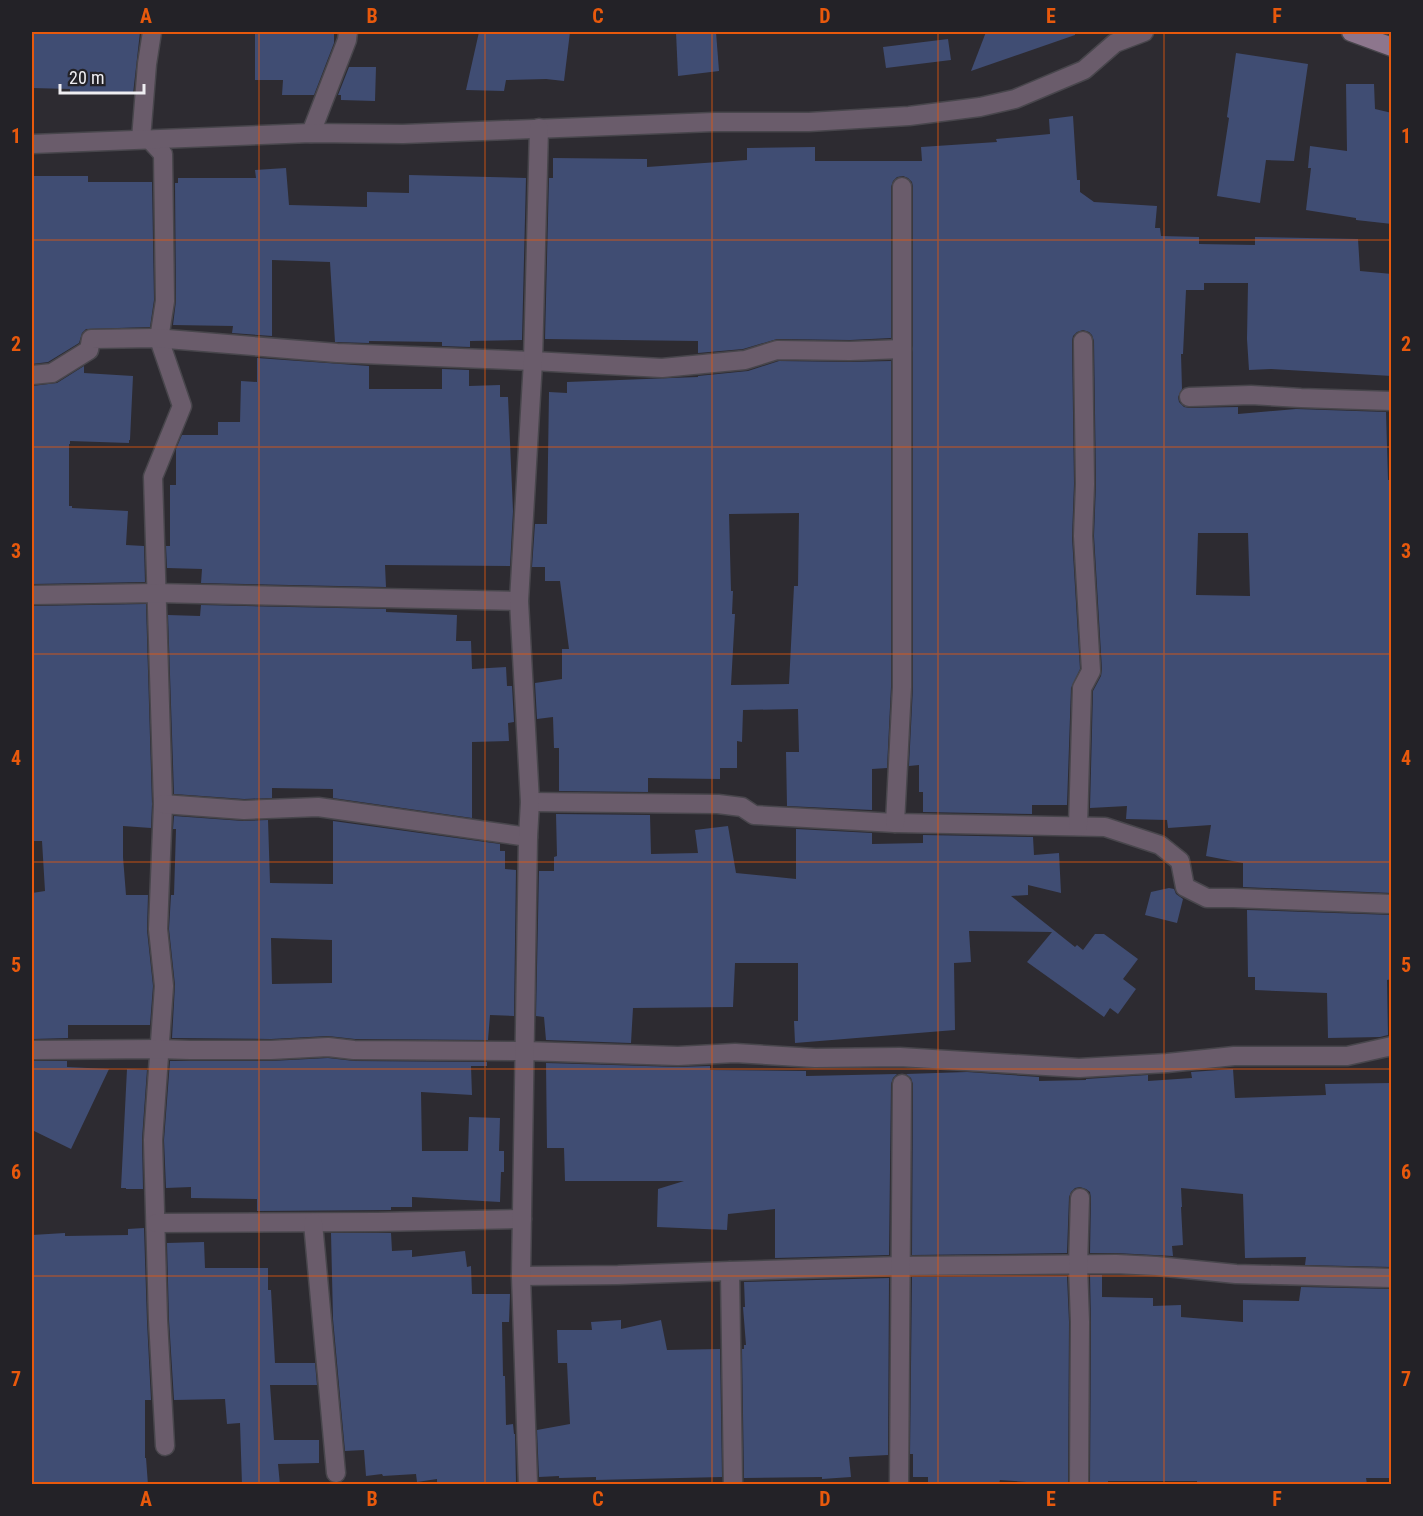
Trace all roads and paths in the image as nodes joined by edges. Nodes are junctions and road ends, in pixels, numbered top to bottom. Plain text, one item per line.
1 (152, 32) edge
2 (348, 32) edge
3 (1144, 32) edge
4 (1351, 32) edge
5 (1117, 37) edge
6 (1392, 47) edge
7 (539, 128) junction
8 (311, 133) junction
9 (146, 140) junction
10 (32, 144) edge
11 (902, 187) dead end
12 (159, 339) junction
13 (1083, 341) dead end
14 (902, 349) junction
15 (533, 360) junction
16 (32, 375) edge
17 (1189, 397) dead end
18 (1392, 401) edge
19 (156, 592) junction
20 (32, 595) edge
21 (519, 601) junction
22 (530, 802) junction
23 (163, 804) junction
24 (895, 824) junction
25 (1078, 826) junction
26 (528, 837) junction
27 (1392, 904) edge
28 (1392, 1046) edge
29 (159, 1049) junction
30 (32, 1050) edge
31 (525, 1051) junction
32 (902, 1084) dead end
33 (1080, 1198) dead end
34 (522, 1219) junction
35 (156, 1223) junction
36 (313, 1223) junction
37 (901, 1266) junction
38 (1078, 1266) junction
39 (730, 1270) junction
40 (521, 1276) junction
41 (1392, 1278) edge
42 (165, 1446) dead end
43 (336, 1473) dead end
44 (528, 1485) edge
45 (733, 1485) edge
46 (899, 1485) edge
47 (1079, 1485) edge

1 - 9 street
2 - 8 street
3 - 5 street
4 - 6 main road
5 - 7 street
7 - 8 street
7 - 15 street
8 - 9 street
9 - 10 street
9 - 12 street
11 - 14 street
12 - 15 street
12 - 16 street
12 - 19 street
13 - 25 street
14 - 15 street
14 - 24 street
15 - 21 street
17 - 18 street
19 - 20 street
19 - 21 street
19 - 23 street
21 - 22 street
22 - 24 street
22 - 26 street
23 - 26 street
23 - 29 street
24 - 25 street
25 - 27 street
26 - 31 street
28 - 31 street
29 - 30 street
29 - 31 street
29 - 35 street
31 - 34 street
32 - 37 street
33 - 38 street
34 - 36 street
34 - 40 street
35 - 36 street
35 - 42 street
36 - 43 street
37 - 38 street
37 - 39 street
37 - 46 street
38 - 41 street
38 - 47 street
39 - 40 street
39 - 45 street
40 - 44 street

